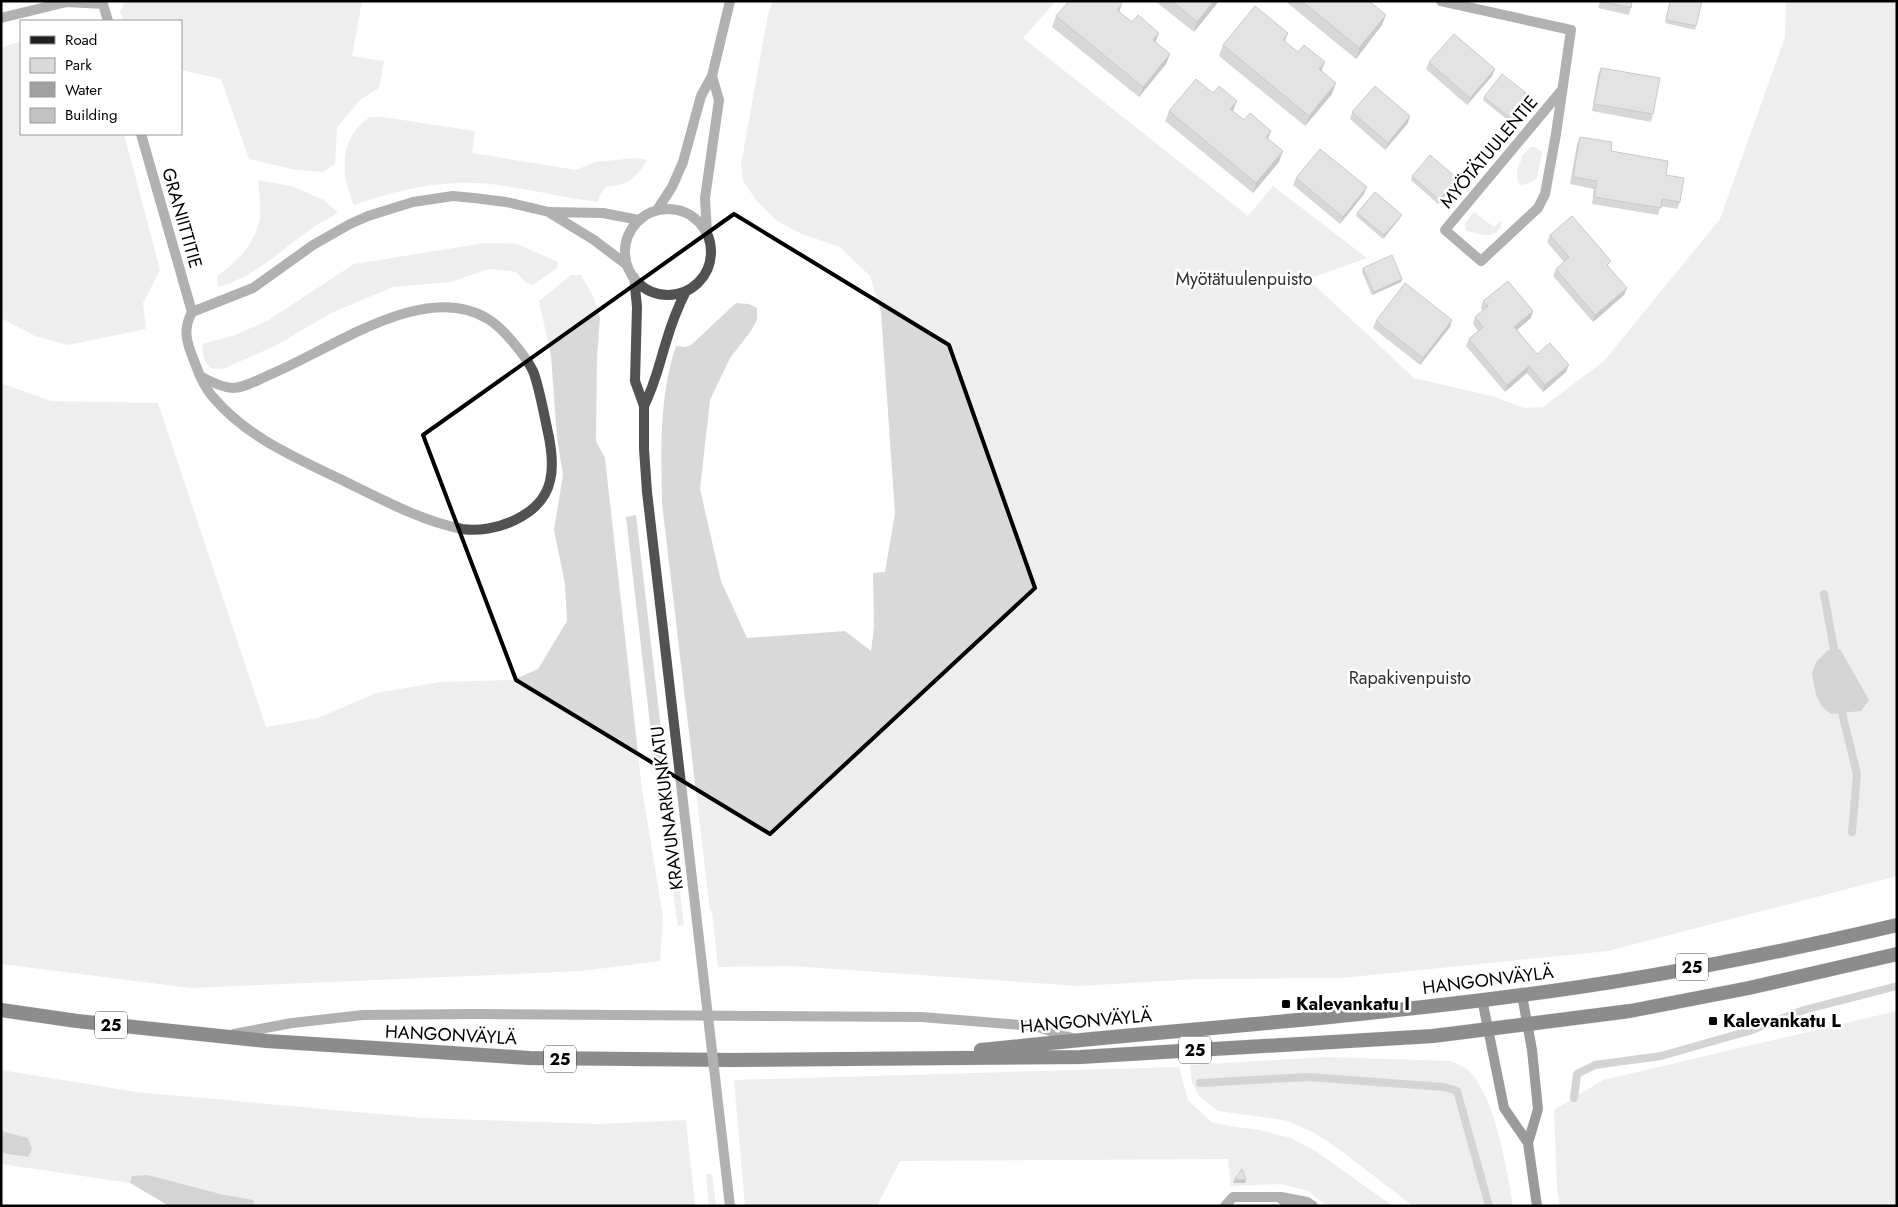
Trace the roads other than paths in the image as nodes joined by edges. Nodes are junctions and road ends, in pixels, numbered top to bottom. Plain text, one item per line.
1 (730, 1) edge
2 (1441, 1) edge
3 (1, 18) edge
4 (108, 20) edge
5 (712, 76) junction
6 (1561, 91) junction
7 (141, 135) edge
8 (657, 210) junction
9 (549, 212) junction
10 (639, 220) junction
11 (707, 233) junction
12 (627, 265) junction
13 (634, 278) junction
14 (686, 291) junction
15 (192, 312) junction
16 (200, 376) junction
17 (644, 406) junction
18 (1897, 925) edge
19 (1897, 954) edge
20 (1522, 995) junction
21 (1482, 999) junction
22 (1, 1010) edge
23 (1528, 1024) junction
24 (1488, 1029) junction
25 (220, 1037) junction
26 (1079, 1040) junction
27 (901, 1058) junction
28 (1528, 1143) junction
29 (1279, 1197) junction
30 (730, 1206) edge
31 (1225, 1206) edge
32 (1290, 1206) edge
33 (1313, 1206) edge
34 (1537, 1206) edge

1 - 5 street
2 - 6 street, MYÖTÄTUULENTIE
3 - 4 street
5 - 8 street
5 - 11 street
6 - 6 street, MYÖTÄTUULENTIE
7 - 15 street, GRANIITTITIE
8 - 10 street
8 - 11 street
9 - 10 street
9 - 12 street
9 - 15 street
10 - 12 street
11 - 14 street
12 - 13 street
13 - 14 street
13 - 17 street, KRAVUNARKUNKATU
14 - 17 street, KRAVUNARKUNKATU
15 - 16 street
16 - 16 street
17 - 30 street, KRAVUNARKUNKATU, bridge
18 - 20 highway, HANGONVÄYLÄ / 25
19 - 23 highway, HANGONVÄYLÄ / 25
20 - 21 highway, HANGONVÄYLÄ / 25
20 - 23 main road
21 - 24 main road
21 - 26 highway, HANGONVÄYLÄ / 25
22 - 25 highway, HANGONVÄYLÄ / 25
23 - 24 highway, HANGONVÄYLÄ / 25
23 - 28 main road
24 - 27 highway, HANGONVÄYLÄ / 25
24 - 28 main road
25 - 26 street
25 - 27 highway, HANGONVÄYLÄ / 25
26 - 27 highway, HANGONVÄYLÄ / 25
28 - 34 main road
29 - 31 street
29 - 32 street
29 - 33 street

